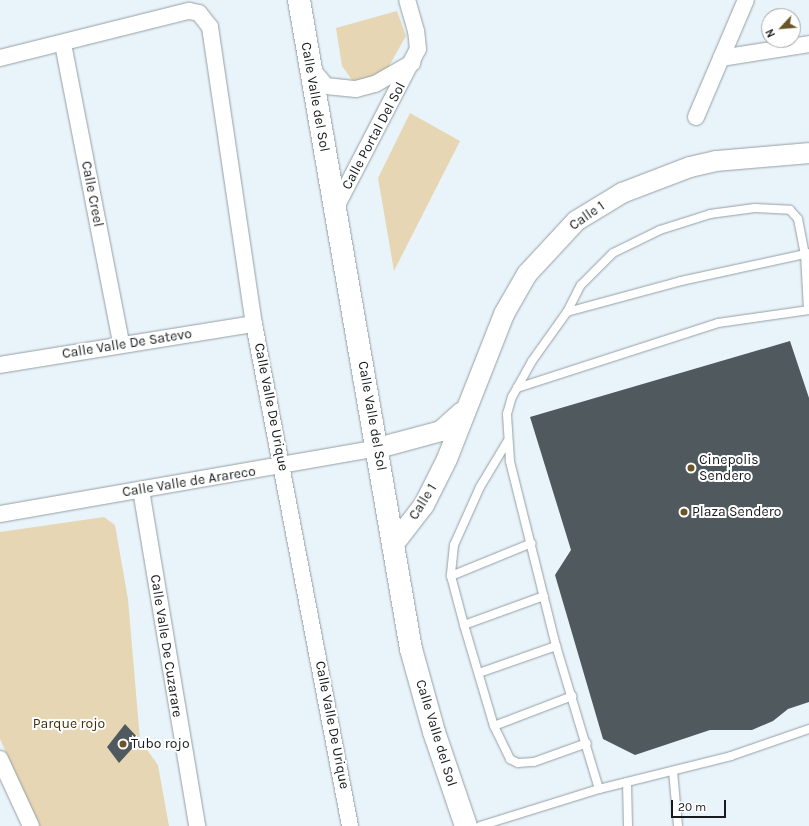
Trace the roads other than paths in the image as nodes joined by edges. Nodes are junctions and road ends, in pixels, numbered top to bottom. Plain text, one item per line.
1 (299, 0) edge
2 (407, 0) edge
3 (746, 0) edge
4 (63, 44) junction
5 (809, 44) edge
6 (0, 58) edge
7 (721, 58) junction
8 (412, 63) junction
9 (309, 66) junction
10 (696, 117) dead end
11 (809, 153) edge
12 (335, 209) junction
13 (807, 253) edge
14 (808, 310) edge
15 (567, 312) junction
16 (254, 324) junction
17 (121, 344) junction
18 (0, 365) edge
19 (517, 388) junction
20 (464, 410) junction
21 (507, 442) junction
22 (378, 448) junction
23 (283, 467) junction
24 (141, 490) junction
25 (0, 514) edge
26 (532, 543) junction
27 (393, 545) junction
28 (451, 576) junction
29 (544, 596) junction
30 (464, 625) junction
31 (556, 646) junction
32 (478, 673) junction
33 (572, 696) junction
34 (494, 726) junction
35 (809, 729) edge
36 (586, 743) junction
37 (0, 759) edge
38 (673, 771) junction
39 (627, 782) junction
40 (599, 789) junction
41 (31, 826) edge
42 (197, 826) edge
43 (350, 826) edge
44 (466, 826) edge
45 (480, 826) edge
46 (628, 826) edge
47 (678, 826) edge

1 - 9 main road, Calle Valle del Sol
2 - 8 street, Calle Portal Del Sol
3 - 7 street
4 - 6 street
4 - 16 street, Calle Valle De Urique
4 - 17 street, Calle Creel
5 - 7 street
7 - 10 street
8 - 9 street, Calle Portal Del Sol
8 - 12 street, Calle Portal Del Sol
9 - 12 main road, Calle Valle del Sol
11 - 20 street, Calle 1
12 - 22 main road, Calle Valle del Sol
13 - 14 lane
13 - 15 lane
13 - 15 lane
14 - 19 lane
15 - 19 lane
16 - 17 street, Calle Valle De Satevo
16 - 23 street, Calle Valle De Urique
17 - 18 street, Calle Valle De Satevo
19 - 21 lane
20 - 22 street, Calle 1
20 - 27 street, Calle 1
21 - 26 lane
21 - 28 lane
22 - 23 street, Calle Valle de Arareco
22 - 27 main road, Calle Valle del Sol
23 - 24 street, Calle Valle de Arareco
23 - 43 street, Calle Valle De Urique
24 - 25 street, Calle Valle de Arareco
24 - 42 street, Calle Valle De Cuzarare
26 - 28 lane
26 - 29 lane
27 - 44 main road, Calle Valle del Sol
28 - 30 lane
29 - 30 lane
29 - 31 lane
30 - 32 lane
31 - 32 lane
31 - 33 lane
32 - 34 lane
33 - 34 lane
33 - 36 lane
34 - 36 lane
35 - 38 lane
36 - 40 lane
37 - 41 street
38 - 39 lane
38 - 47 lane
39 - 40 lane
39 - 46 lane
40 - 45 lane

